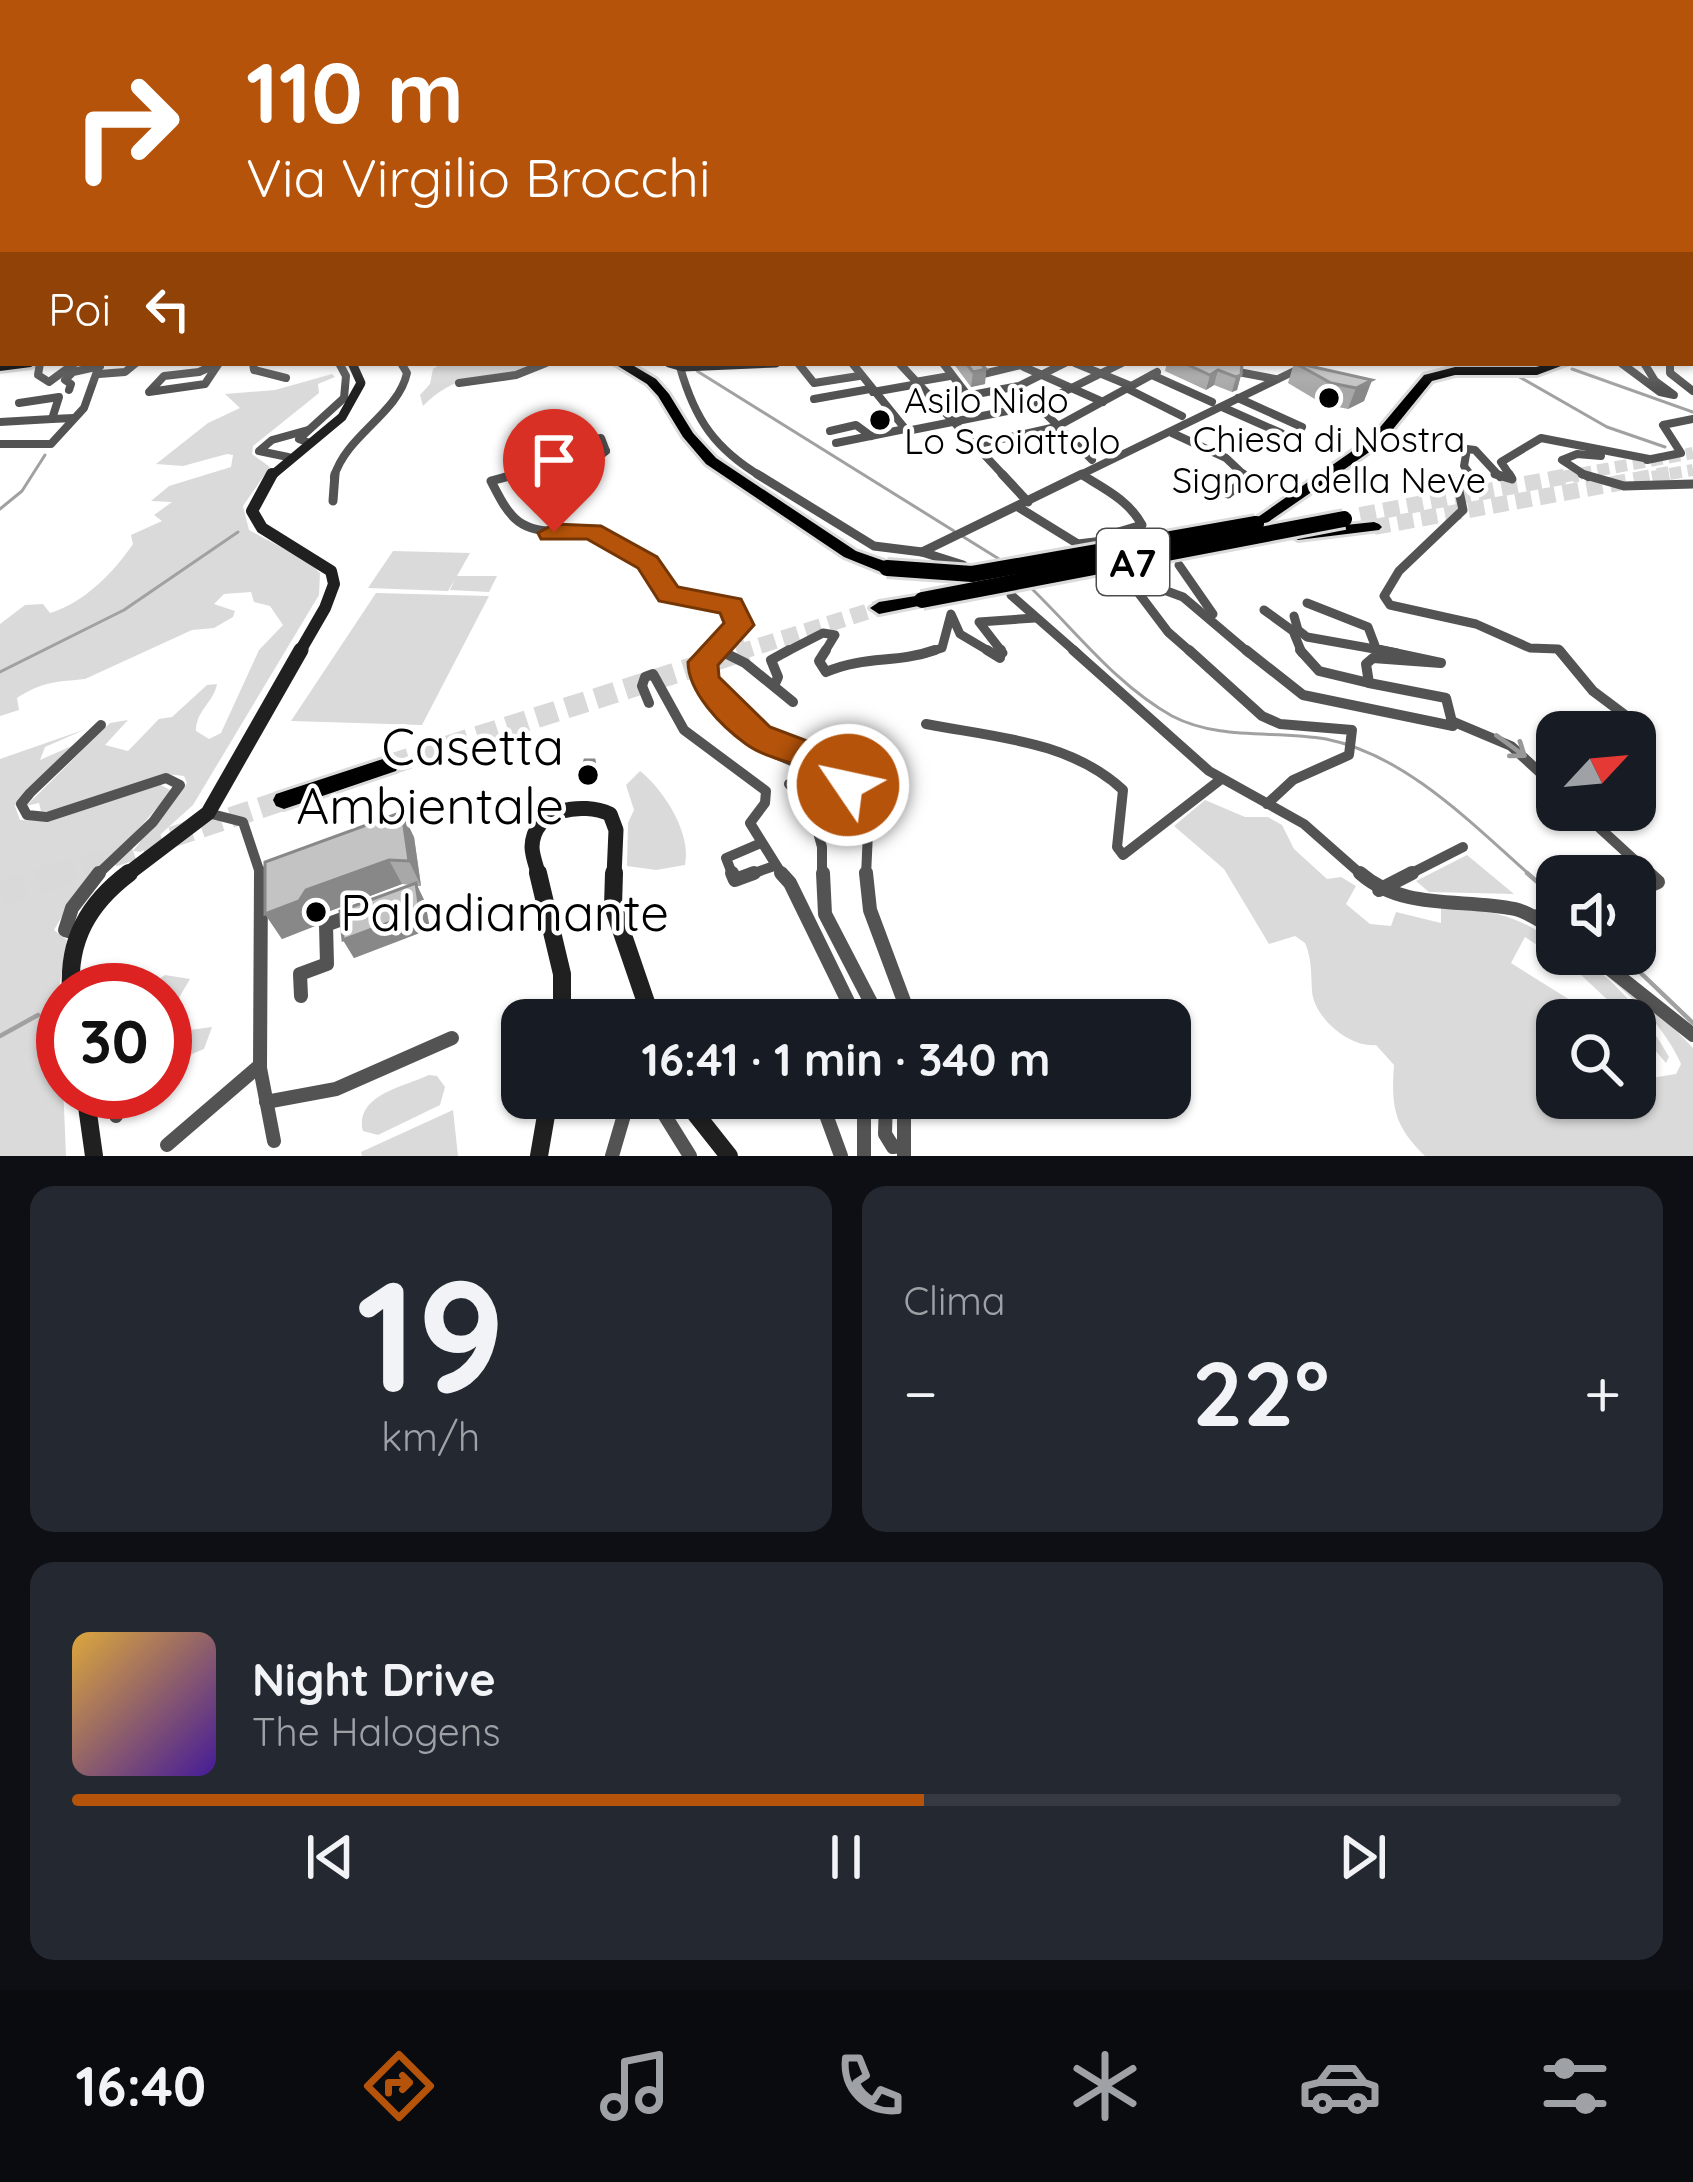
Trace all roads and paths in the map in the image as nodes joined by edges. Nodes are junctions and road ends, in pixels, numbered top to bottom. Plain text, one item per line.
1 (34, 366) edge
2 (71, 366) edge
3 (132, 366) edge
4 (213, 366) edge
5 (217, 366) edge
6 (254, 366) edge
7 (341, 366) edge
8 (353, 366) edge
9 (403, 366) edge
10 (542, 366) edge
11 (625, 366) edge
12 (678, 366) edge
13 (700, 366) edge
14 (800, 366) edge
15 (854, 366) edge
16 (902, 366) edge
17 (945, 366) edge
18 (978, 366) edge
19 (1022, 366) edge
20 (1059, 366) edge
21 (1082, 366) edge
22 (1116, 366) edge
23 (1286, 366) edge
24 (1305, 366) edge
25 (1552, 366) edge
26 (1625, 366) edge
27 (1646, 366) edge
28 (1670, 366) edge
29 (100, 368) edge
30 (1215, 369) edge
31 (1294, 371) junction
32 (982, 374) junction
33 (1101, 374) junction
34 (1042, 375) junction
35 (860, 376) junction
36 (950, 376) junction
37 (1305, 377) edge
38 (286, 378) dead end
39 (1277, 379) junction
40 (208, 380) junction
41 (459, 383) dead end
42 (916, 383) junction
43 (220, 384) dead end
44 (1130, 387) junction
45 (1072, 388) junction
46 (69, 390) dead end
47 (871, 390) junction
48 (1000, 390) junction
49 (1183, 390) junction
50 (1693, 391) edge
51 (968, 396) junction
52 (1238, 398) junction
53 (814, 399) dead end
54 (935, 402) junction
55 (1103, 402) junction
56 (1159, 402) junction
57 (19, 403) dead end
58 (1037, 405) junction
59 (1217, 405) junction
60 (80, 416) junction
61 (1182, 416) dead end
62 (52, 419) junction
63 (1693, 419) edge
64 (0, 422) edge
65 (954, 422) junction
66 (1056, 427) junction
67 (1302, 428) dead end
68 (904, 429) junction
69 (830, 431) dead end
70 (1281, 433) dead end
71 (1172, 434) junction
72 (310, 435) junction
73 (871, 436) junction
74 (836, 443) dead end
75 (974, 445) junction
76 (0, 447) edge
77 (606, 452) dead end
78 (288, 457) junction
79 (1649, 459) junction
80 (1093, 460) dead end
81 (534, 470) junction
82 (1084, 476) junction
83 (1693, 484) edge
84 (1228, 494) dead end
85 (333, 501) dead end
86 (1023, 505) junction
87 (1356, 523) tunnel mouth
88 (550, 533) junction
89 (1120, 539) junction
90 (922, 552) junction
91 (963, 565) dead end
92 (1179, 565) dead end
93 (1134, 579) junction
94 (1010, 596) dead end
95 (1307, 603) dead end
96 (879, 608) tunnel mouth
97 (1264, 610) dead end
98 (1294, 616) dead end
99 (1035, 618) junction
100 (1221, 622) junction
101 (1376, 648) junction
102 (716, 650) junction
103 (1369, 683) junction
104 (774, 686) junction
105 (793, 702) dead end
106 (649, 703) dead end
107 (1620, 711) edge
108 (1454, 722) junction
109 (926, 724) dead end
110 (101, 725) dead end
111 (762, 737) junction
112 (389, 765) tunnel mouth
113 (1536, 769) edge
114 (1220, 780) junction
115 (788, 784) dead end
116 (848, 785) tunnel mouth
117 (829, 786) dead end
118 (284, 800) tunnel mouth
119 (804, 800) tunnel mouth
120 (1267, 804) junction
121 (861, 809) tunnel mouth
122 (208, 813) junction
123 (816, 825) tunnel mouth
124 (1603, 831) edge
125 (760, 844) junction
126 (1463, 847) dead end
127 (1629, 855) edge
128 (774, 866) junction
129 (280, 875) edge
130 (260, 882) junction
131 (1379, 890) junction
132 (366, 910) edge
133 (1536, 910) edge
134 (75, 934) junction
135 (69, 963) edge
136 (1622, 975) edge
137 (301, 996) dead end
138 (562, 999) edge
139 (644, 999) edge
140 (847, 999) edge
141 (869, 999) edge
142 (903, 999) edge
143 (1693, 1035) edge
144 (452, 1038) dead end
145 (260, 1066) junction
146 (266, 1102) junction
147 (89, 1119) edge
148 (545, 1119) edge
149 (623, 1119) edge
150 (667, 1119) edge
151 (700, 1119) edge
152 (827, 1119) edge
153 (864, 1119) edge
154 (885, 1119) edge
155 (904, 1119) edge
156 (274, 1141) dead end
157 (167, 1145) dead end
158 (904, 1151) edge
159 (94, 1156) edge
160 (539, 1156) edge
161 (612, 1156) edge
162 (690, 1156) edge
163 (729, 1156) edge
164 (841, 1156) edge
165 (864, 1156) edge

1 - 2 street
3 - 29 street
4 - 40 street
5 - 40 street
6 - 38 street
7 - 72 street
8 - 72 street
9 - 85 street
10 - 41 street
11 - 25 highway, A7, bridge
12 - 13 street
12 - 90 street
14 - 35 street
15 - 35 street
16 - 42 street
17 - 36 street
18 - 32 street
19 - 32 street
19 - 34 street
20 - 34 street
21 - 33 street
22 - 33 street
23 - 31 street
24 - 31 street
26 - 27 street
28 - 50 street
29 - 46 street
29 - 60 street
30 - 39 street
31 - 37 street
31 - 39 street
32 - 48 street
33 - 44 street
33 - 45 street
34 - 45 street
34 - 48 street
35 - 47 street
36 - 42 street
36 - 51 street
39 - 52 street
40 - 43 street
42 - 47 street
42 - 54 street
44 - 49 street
44 - 55 street
44 - 56 street
45 - 55 street
45 - 58 street
47 - 53 street
47 - 68 street
48 - 51 street
49 - 56 street
49 - 59 street
51 - 54 street
52 - 59 street
52 - 67 street
54 - 65 street
55 - 66 street
56 - 61 street
57 - 62 street
58 - 65 street
58 - 66 street
59 - 70 street
59 - 71 street
60 - 62 street
60 - 76 street
62 - 64 street
63 - 79 street
65 - 68 street
65 - 75 street
66 - 75 street
66 - 80 street
68 - 73 street
69 - 73 street
71 - 82 street
71 - 84 street
72 - 78 street
72 - 78 street
73 - 74 street
75 - 86 street
77 - 81 street
78 - 122 street
79 - 83 street
79 - 107 street
81 - 88 street
81 - 88 street
82 - 86 street
82 - 89 street
86 - 89 street
86 - 90 street
87 - 96 highway, A7, bridge
88 - 102 street
89 - 93 street
90 - 91 street
92 - 100 street
93 - 100 street
93 - 120 street
94 - 99 street
95 - 101 street
97 - 103 street
98 - 101 street
99 - 104 street
99 - 114 street
100 - 108 street
101 - 103 street
102 - 104 street
102 - 111 street
103 - 108 street
104 - 105 street
106 - 125 street
108 -> 113 street
109 - 114 street
110 - 134 street
111 - 116 street
111 - 117 street
112 - 118 highway
114 - 120 street
115 - 119 street
120 - 131 street
121 - 142 street
122 - 130 street
122 - 134 street
123 - 141 street
124 - 127 street
125 - 128 street
125 - 128 street
126 - 131 street
128 - 140 street
129 - 130 street
130 - 145 street
131 - 133 street
132 - 137 street
134 - 135 street
136 - 143 street
138 - 139 street
144 - 146 street
145 - 146 street
145 - 157 street
146 - 156 street
147 - 159 street
148 - 160 street
149 - 161 street
150 - 162 street
151 - 163 street
152 - 164 street
153 - 165 street
154 - 158 street
155 - 158 street

